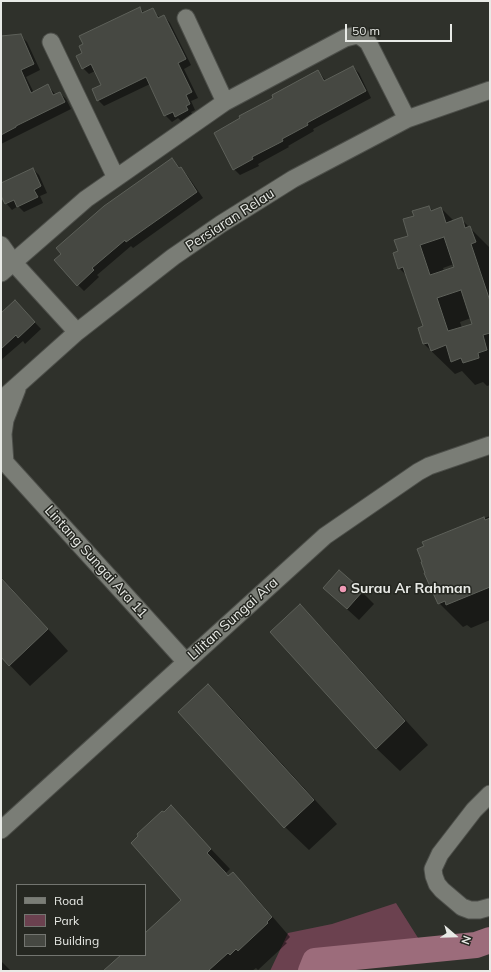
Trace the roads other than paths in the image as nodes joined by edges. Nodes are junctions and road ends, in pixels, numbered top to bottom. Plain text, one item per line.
1 (186, 18) dead end
2 (51, 42) dead end
3 (490, 90) edge
4 (225, 102) junction
5 (407, 119) junction
6 (116, 178) junction
7 (1, 245) edge
8 (14, 262) junction
9 (1, 273) edge
10 (77, 332) junction
11 (20, 383) junction
12 (1, 400) edge
13 (490, 445) edge
14 (2, 461) edge
15 (186, 662) junction
16 (490, 794) edge
17 (1, 830) edge
18 (490, 907) edge

1 - 4 street
2 - 6 street
3 - 5 street, Persiaran Relau
4 - 5 street
4 - 6 street
5 - 10 street, Persiaran Relau
6 - 8 street
7 - 8 street
8 - 9 street
8 - 10 street
10 - 11 street, Persiaran Relau
11 - 12 street, Persiaran Relau
11 - 14 street, Lintang Sungai Ara 11
13 - 15 street, Lilitan Sungai Ara
14 - 15 street, Lintang Sungai Ara 11
15 - 17 street, Lilitan Sungai Ara
16 - 18 street

